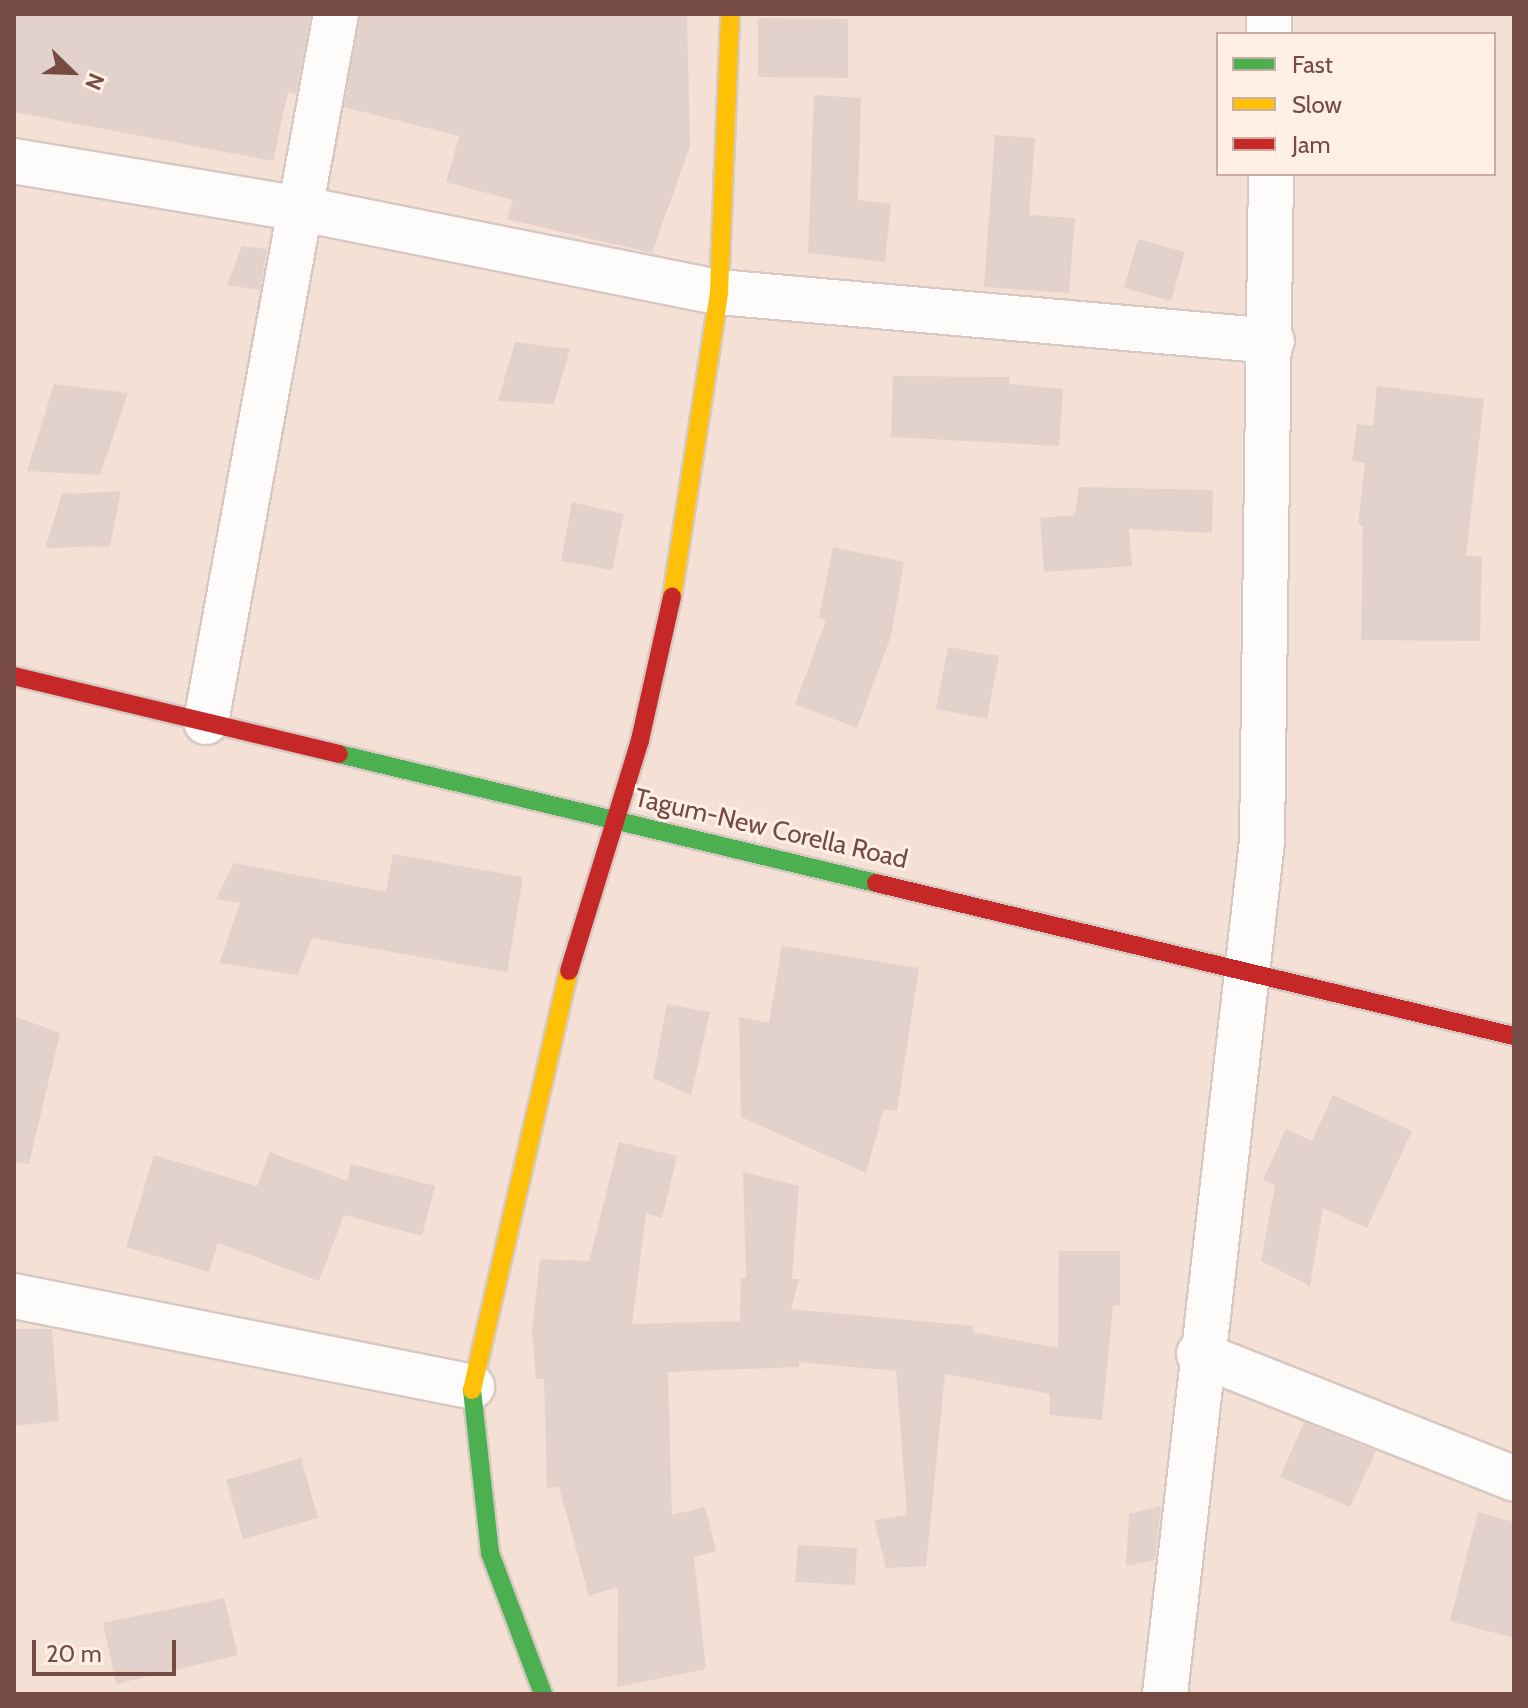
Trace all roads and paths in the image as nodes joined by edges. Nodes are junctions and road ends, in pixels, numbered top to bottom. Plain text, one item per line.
1 (336, 14) edge
2 (730, 14) edge
3 (14, 161) edge
4 (1271, 176) edge
5 (302, 209) junction
6 (719, 292) junction
7 (1272, 341) junction
8 (14, 676) edge
9 (206, 722) junction
10 (616, 819) junction
11 (1252, 970) junction
12 (1507, 1026) edge
13 (14, 1296) edge
14 (1199, 1354) junction
15 (472, 1387) junction
16 (1514, 1479) edge
17 (543, 1694) edge
18 (1165, 1694) edge

1 - 5 street
2 - 6 street
3 - 5 street
4 - 7 street
5 - 6 street
5 - 9 street
6 - 7 street
6 - 10 street
7 - 11 street
8 - 9 street, Tagum-New Corella Road
9 - 10 street, Tagum-New Corella Road
10 - 11 street, Tagum-New Corella Road
10 - 15 street
11 - 12 street, Tagum-New Corella Road
11 - 14 street
13 - 15 street
14 - 16 street
14 - 18 street
15 - 17 street

